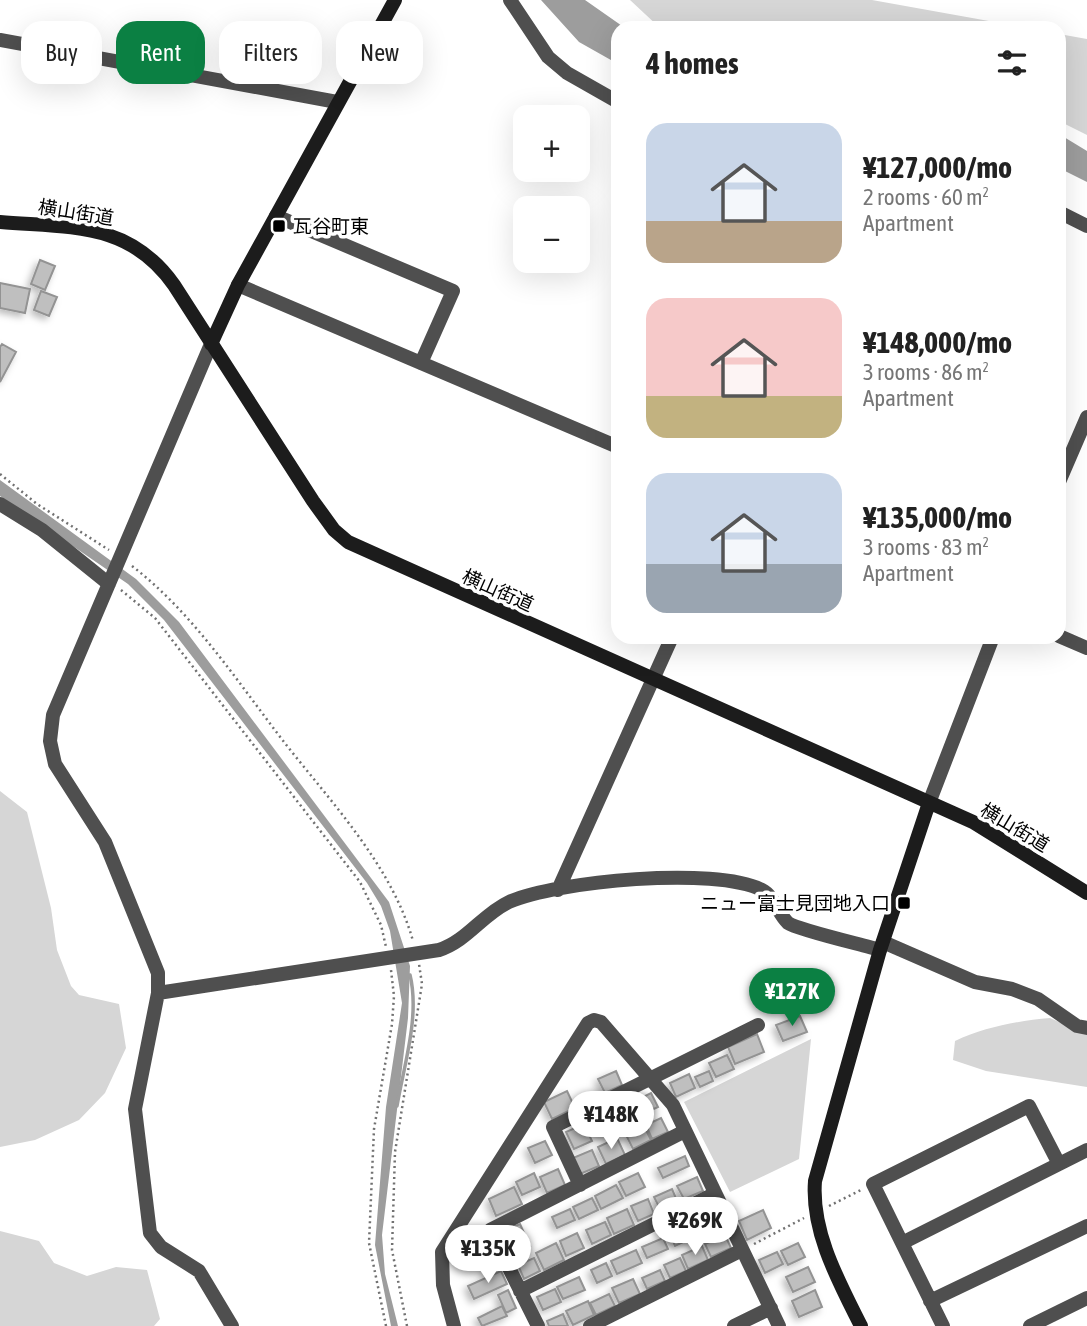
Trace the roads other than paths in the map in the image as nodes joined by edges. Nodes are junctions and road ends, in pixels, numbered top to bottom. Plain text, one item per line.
1 (394, 0) edge
2 (510, 0) edge
3 (0, 40) edge
4 (611, 98) edge
5 (337, 102) junction
6 (276, 216) junction
7 (1066, 216) edge
8 (0, 222) edge
9 (1087, 226) edge
10 (238, 285) junction
11 (211, 344) junction
12 (421, 363) junction
13 (1087, 417) edge
14 (611, 444) edge
15 (1066, 466) edge
16 (0, 504) edge
17 (109, 584) junction
18 (1066, 639) edge
19 (669, 644) edge
20 (990, 644) edge
21 (1087, 648) edge
22 (653, 680) junction
23 (929, 803) junction
24 (558, 890) junction
25 (1087, 893) edge
26 (882, 946) junction
27 (158, 993) junction
28 (758, 1025) dead end
29 (1087, 1028) edge
30 (650, 1080) junction
31 (685, 1131) junction
32 (1087, 1150) edge
33 (1059, 1164) junction
34 (580, 1185) junction
35 (714, 1194) junction
36 (1087, 1226) edge
37 (902, 1243) junction
38 (742, 1250) junction
39 (520, 1290) junction
40 (1087, 1298) edge
41 (930, 1301) junction
42 (771, 1308) junction
43 (232, 1326) edge
44 (454, 1326) edge
45 (538, 1326) edge
46 (590, 1326) edge
47 (734, 1326) edge
48 (779, 1326) edge
49 (861, 1326) edge
50 (943, 1326) edge
51 (1030, 1326) edge

1 - 5 street
2 - 4 street
3 - 5 street
5 - 6 street
6 - 10 street
6 - 12 street
7 - 9 street
8 - 11 street, 横山街道
10 - 11 street
10 - 12 street
11 - 17 street
11 - 22 street, 横山街道
12 - 14 street
13 - 15 street
16 - 17 street
17 - 27 street
18 - 21 street
19 - 22 street
20 - 23 street
22 - 23 street, 横山街道
22 - 24 street
23 - 25 street, 横山街道
23 - 26 street
24 - 26 street
24 - 27 street
26 - 29 street
26 - 49 street
27 - 43 street
28 - 30 street
30 - 31 street
30 - 34 street
30 - 44 street
31 - 34 street
31 - 35 street
32 - 33 street
33 - 37 street
33 - 37 street
34 - 39 street
35 - 38 street
35 - 39 street
36 - 41 street
37 - 41 street
38 - 42 street
38 - 46 street
39 - 45 street
40 - 51 street
41 - 50 street
42 - 47 street
42 - 48 street

